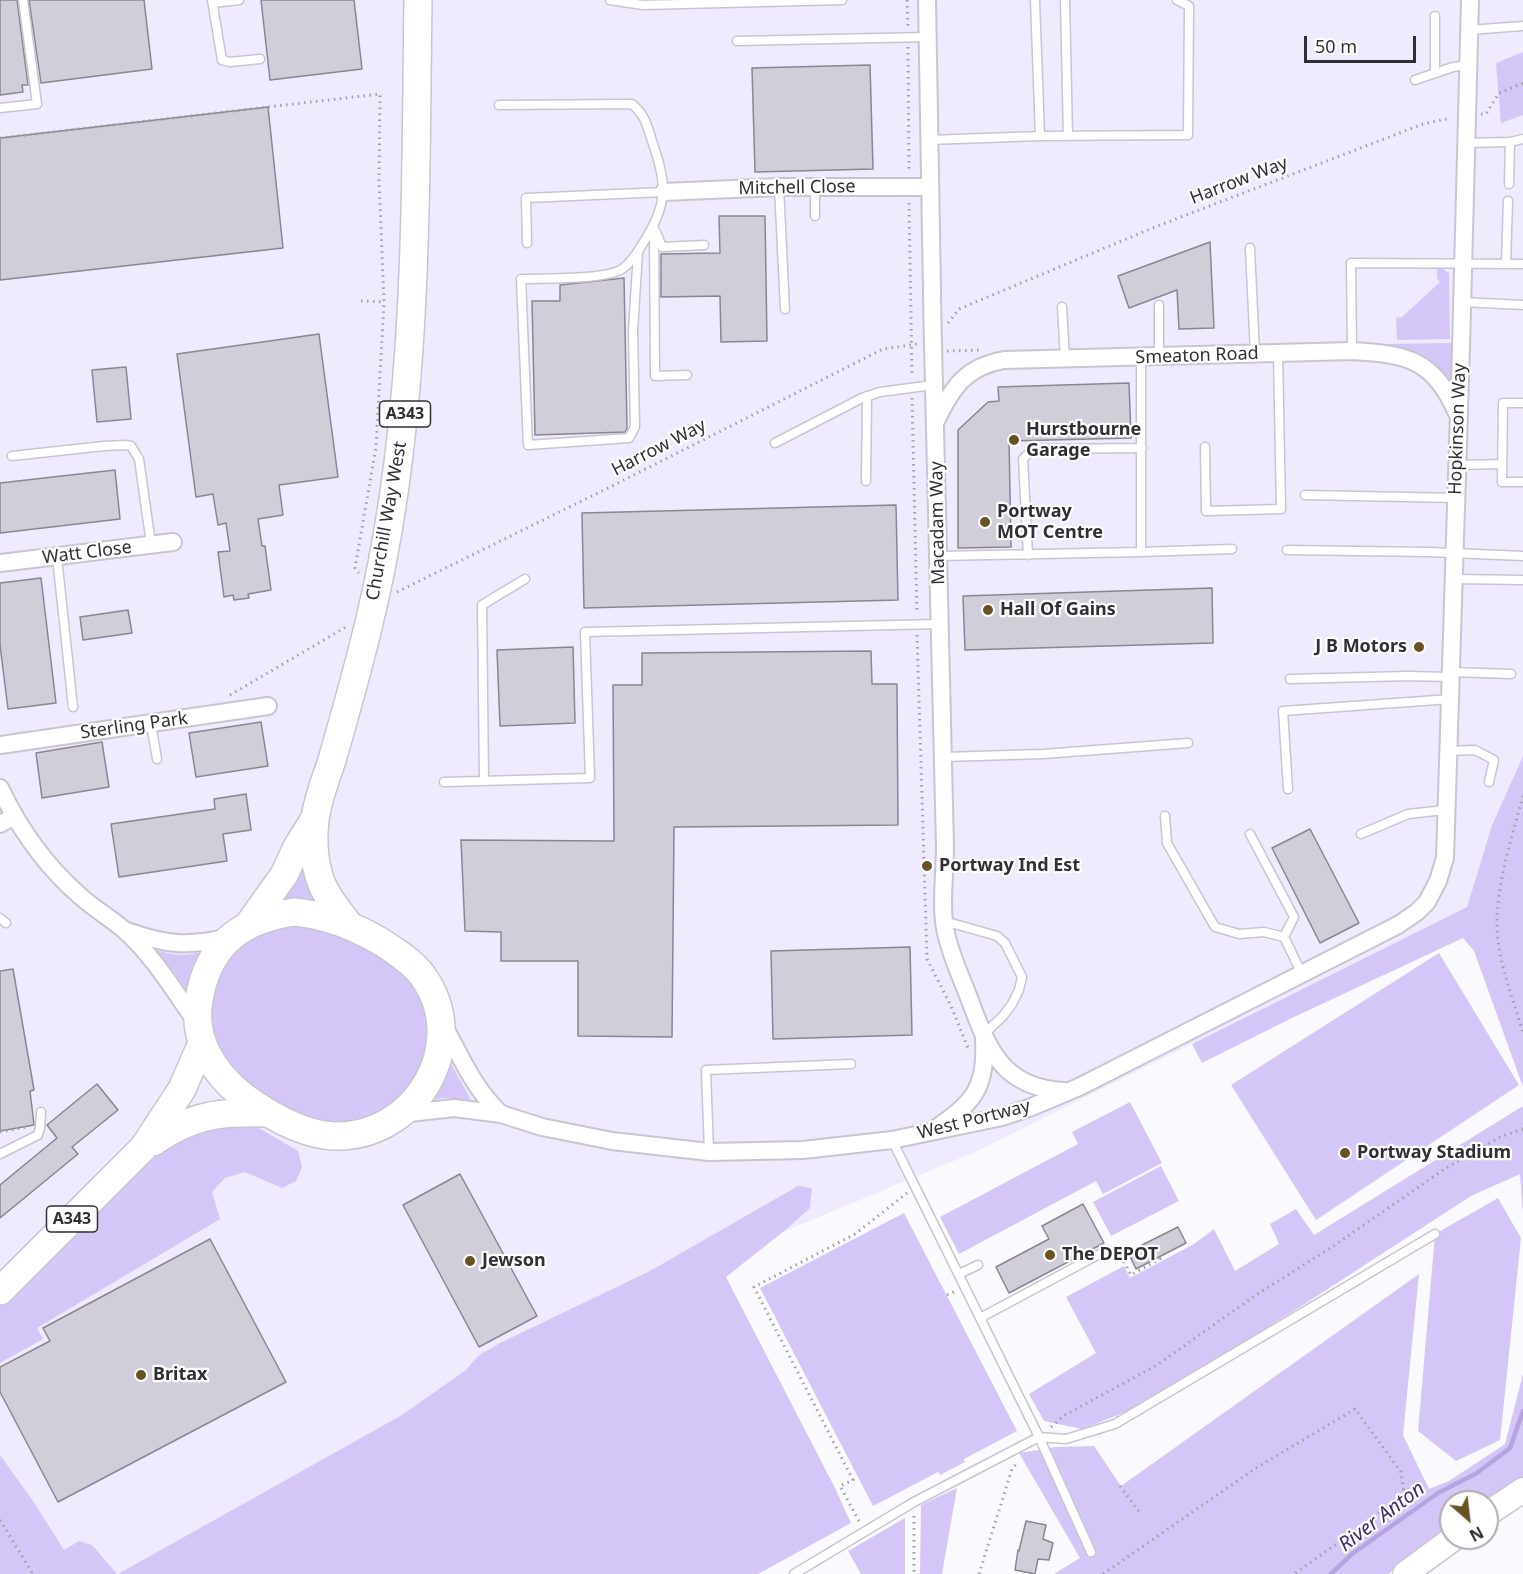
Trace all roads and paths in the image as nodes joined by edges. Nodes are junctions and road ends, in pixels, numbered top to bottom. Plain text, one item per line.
1 (23, 0) edge
2 (239, 0) edge
3 (418, 0) edge
4 (610, 0) edge
5 (842, 0) edge
6 (927, 0) edge
7 (1035, 0) edge
8 (1065, 0) edge
9 (1177, 0) edge
10 (1470, 0) edge
11 (213, 2) edge
12 (1436, 16) dead end
13 (1523, 26) edge
14 (1469, 30) junction
15 (927, 37) junction
16 (736, 41) dead end
17 (260, 58) dead end
18 (1468, 65) junction
19 (1435, 73) junction
20 (1415, 80) dead end
21 (1523, 83) edge
22 (499, 105) dead end
23 (0, 108) edge
24 (1466, 115) junction
25 (1040, 136) junction
26 (1068, 136) junction
27 (0, 138) edge
28 (1523, 139) edge
29 (929, 140) junction
30 (1510, 142) junction
31 (1465, 143) junction
32 (1509, 184) dead end
33 (815, 186) junction
34 (779, 187) junction
35 (929, 187) junction
36 (664, 192) junction
37 (1508, 201) dead end
38 (815, 216) dead end
39 (654, 226) junction
40 (527, 243) dead end
41 (704, 245) dead end
42 (1250, 248) dead end
43 (638, 252) junction
44 (1463, 262) junction
45 (1506, 263) junction
46 (1523, 264) edge
47 (361, 301) dead end
48 (384, 302) junction
49 (1462, 302) junction
50 (1159, 305) dead end
51 (1523, 305) edge
52 (1062, 307) dead end
53 (785, 309) dead end
54 (959, 309) dead end
55 (932, 341) junction
56 (1352, 351) junction
57 (1278, 353) junction
58 (1255, 354) junction
59 (1141, 357) junction
60 (1159, 357) junction
61 (1065, 359) junction
62 (687, 375) dead end
63 (933, 385) junction
64 (867, 396) junction
65 (1523, 403) edge
66 (1458, 415) junction
67 (936, 422) junction
68 (775, 443) dead end
69 (1205, 447) dead end
70 (1142, 448) junction
71 (12, 456) dead end
72 (1502, 464) junction
73 (1457, 465) junction
74 (866, 481) dead end
75 (1523, 482) edge
76 (1305, 495) dead end
77 (1456, 498) junction
78 (173, 543) dead end
79 (151, 544) junction
80 (1232, 549) dead end
81 (1287, 550) dead end
82 (1141, 552) junction
83 (1454, 553) junction
84 (1028, 555) junction
85 (939, 556) junction
86 (1523, 556) edge
87 (57, 557) junction
88 (0, 563) edge
89 (363, 578) dead end
90 (525, 579) dead end
91 (1454, 579) junction
92 (1523, 580) edge
93 (402, 590) dead end
94 (370, 621) junction
95 (939, 624) junction
96 (1511, 674) dead end
97 (1450, 675) junction
98 (1290, 679) dead end
99 (1450, 699) junction
100 (223, 700) dead end
101 (268, 706) dead end
102 (73, 707) dead end
103 (151, 724) junction
104 (1188, 743) dead end
105 (0, 745) edge
106 (1447, 751) junction
107 (943, 757) junction
108 (157, 759) dead end
109 (484, 780) junction
110 (444, 782) dead end
111 (1489, 782) dead end
112 (0, 788) edge
113 (1288, 789) dead end
114 (1523, 796) edge
115 (1445, 810) junction
116 (1165, 816) dead end
117 (315, 818) junction
118 (7, 820) edge
119 (1250, 834) dead end
120 (1361, 834) dead end
121 (1444, 858) joint
122 (944, 921) junction
123 (349, 925) junction
124 (123, 929) junction
125 (239, 930) junction
126 (1284, 937) junction
127 (1302, 974) junction
128 (440, 1020) junction
129 (199, 1033) junction
130 (1523, 1033) edge
131 (984, 1037) junction
132 (851, 1064) dead end
133 (1068, 1091) junction
134 (41, 1113) dead end
135 (268, 1113) junction
136 (401, 1114) junction
137 (501, 1114) junction
138 (40, 1124) junction
139 (1523, 1129) edge
140 (0, 1132) edge
141 (928, 1133) junction
142 (892, 1140) junction
143 (144, 1147) junction
144 (709, 1152) junction
145 (0, 1154) edge
146 (916, 1186) junction
147 (1435, 1234) dead end
148 (1107, 1250) joint
149 (1159, 1257) dead end
150 (978, 1265) dead end
151 (959, 1274) junction
152 (0, 1291) edge
153 (956, 1291) dead end
154 (947, 1295) dead end
155 (980, 1318) junction
156 (1039, 1437) junction
157 (1019, 1461) dead end
158 (1120, 1486) dead end
159 (1523, 1490) edge
160 (914, 1502) junction
161 (1499, 1506) edge
162 (1140, 1513) dead end
163 (0, 1520) edge
164 (865, 1531) junction
165 (1439, 1549) edge
166 (1091, 1551) dead end
167 (33, 1574) edge
168 (794, 1574) edge
169 (914, 1574) edge
170 (979, 1574) edge
171 (1103, 1574) edge
172 (1294, 1574) edge
173 (1405, 1574) edge

1 - 23 lane
2 - 11 lane
3 - 94 main road, Churchill Way West / A343
4 - 5 lane
6 - 15 street, Macadam Way
7 - 25 lane
8 - 26 lane
9 - 26 lane
10 - 14 street, Hopkinson Way
11 - 17 lane
12 - 19 lane
13 - 14 lane
14 - 18 street, Hopkinson Way
15 - 16 lane
15 - 29 street, Macadam Way
18 - 19 lane
18 - 24 street, Hopkinson Way
19 - 20 lane
21 - 24 path, Harrow Way
22 - 36 lane
24 - 31 street, Hopkinson Way
24 - 54 path, Harrow Way
25 - 26 lane
25 - 29 lane
27 - 48 path
28 - 30 lane
29 - 35 street, Macadam Way
30 - 31 lane
30 - 32 lane
31 - 44 street, Hopkinson Way
33 - 34 street, Mitchell Close
33 - 35 street, Mitchell Close
33 - 38 lane
34 - 36 street, Mitchell Close
34 - 53 lane
35 - 55 street, Macadam Way
36 - 39 lane
36 - 40 lane
37 - 45 lane
39 - 41 lane
39 - 43 lane
39 - 62 lane
42 - 58 lane
43 - 43 lane
44 - 45 lane
44 - 49 street, Hopkinson Way
44 - 56 lane
45 - 46 lane
47 - 48 path
48 - 89 path
49 - 51 lane
49 - 66 street, Hopkinson Way
50 - 60 lane
52 - 61 lane
55 - 63 street, Macadam Way
55 - 93 path, Harrow Way
56 - 57 street, Smeaton Road
56 - 66 street, Smeaton Road
57 - 58 street, Smeaton Road
57 - 69 lane
58 - 60 street, Smeaton Road
59 - 60 street, Smeaton Road
59 - 61 street, Smeaton Road
59 - 70 lane
61 - 67 street, Smeaton Road
63 - 64 lane
63 - 67 street, Macadam Way
64 - 68 lane
64 - 74 lane
65 - 72 lane
66 - 73 street, Hopkinson Way
67 - 85 street, Macadam Way
70 - 82 lane
70 - 84 lane
71 - 79 lane
72 - 73 lane
72 - 75 lane
73 - 77 street, Hopkinson Way
76 - 77 lane
77 - 83 street, Hopkinson Way
78 - 79 street, Watt Close
79 - 87 street, Watt Close
80 - 82 lane
81 - 83 lane
82 - 84 lane
83 - 86 lane
83 - 91 street, Hopkinson Way
84 - 85 lane
85 - 95 street, Macadam Way
87 - 88 street, Watt Close
87 - 102 lane
90 - 109 lane
91 - 92 lane
91 - 97 street, Hopkinson Way
94 - 100 path
94 - 117 main road, Churchill Way West / A343
95 - 107 street, Macadam Way
95 - 109 lane
96 - 97 lane
97 - 98 lane
97 - 99 street, Hopkinson Way
99 - 106 street, Hopkinson Way
99 - 113 lane
101 - 103 street, Sterling Park
103 - 105 street, Sterling Park
103 - 108 lane
104 - 107 lane
106 - 111 lane
106 - 115 street, Hopkinson Way
107 - 122 street, Macadam Way
109 - 110 lane
112 - 118 street
114 - 130 path
115 - 120 lane
115 - 121 street, Hopkinson Way
116 - 126 lane
117 - 123 main road, Churchill Way West / A343
117 - 125 main road, Churchill Way West / A343
118 - 124 street
119 - 126 lane
121 - 127 street, West Portway
122 - 131 street, Macadam Way
122 - 131 lane
123 - 125 main road, Churchill Way West
123 - 128 main road, Churchill Way West
124 - 125 street
124 - 129 street
125 - 129 main road, Churchill Way West
126 - 127 lane
127 - 133 street, West Portway
128 - 136 main road, Churchill Way West
128 - 137 street
129 - 135 main road, Churchill Way West
129 - 143 main road, Churchill Way West / A343
131 - 133 street
131 - 141 street
132 - 144 lane
133 - 141 street, West Portway
134 - 138 lane
135 - 136 main road, Churchill Way West
135 - 143 main road, Churchill Way West / A343
136 - 137 street, West Portway
137 - 144 street, West Portway
138 - 140 path
138 - 145 lane
139 - 156 path
141 - 142 street, West Portway
142 - 144 street, West Portway
142 - 146 lane
143 - 152 main road, Churchill Way West / A343
146 - 151 lane
146 - 164 path
147 - 156 lane
148 - 149 path
148 - 155 lane
150 - 151 lane
151 - 155 lane
153 - 154 path
155 - 156 lane
156 - 160 lane
156 - 166 lane
157 - 170 path
158 - 162 path
159 - 161 street
160 - 164 lane
160 - 169 path
163 - 167 path
164 - 168 lane
165 - 173 street
171 - 172 path

